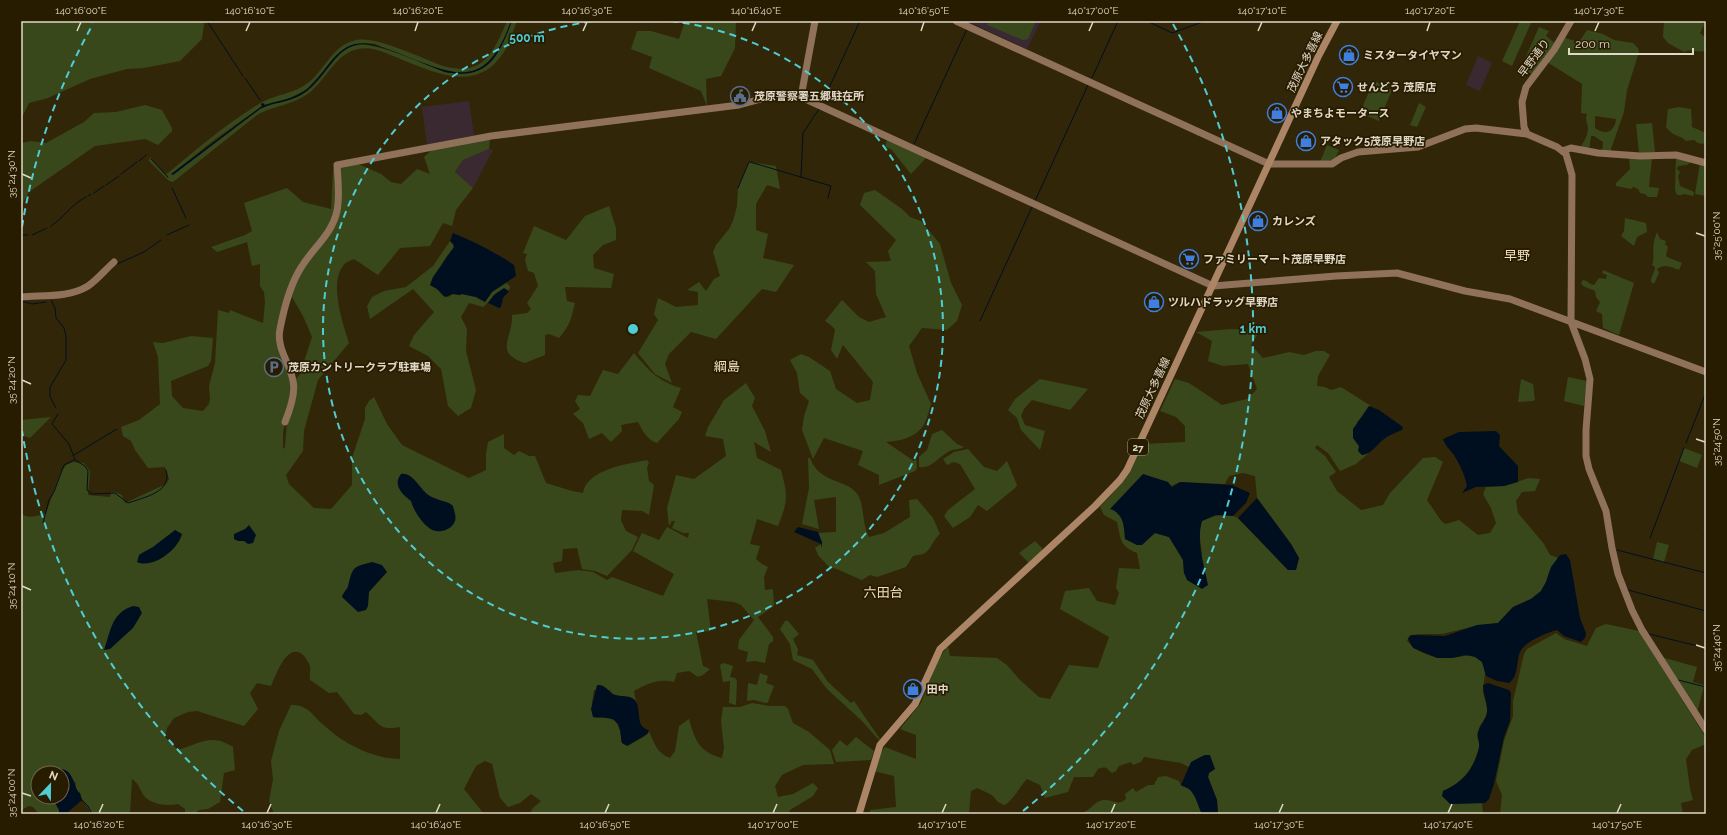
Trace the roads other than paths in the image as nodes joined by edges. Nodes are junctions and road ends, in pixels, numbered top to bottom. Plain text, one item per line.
1 (815, 21) edge
2 (956, 21) edge
3 (1337, 21) edge
4 (1571, 21) edge
5 (801, 97) junction
6 (1527, 134) junction
7 (1562, 150) junction
8 (1706, 163) edge
9 (1269, 164) junction
10 (114, 262) dead end
11 (1213, 286) junction
12 (21, 297) edge
13 (1571, 322) junction
14 (1706, 372) edge
15 (285, 422) dead end
16 (1706, 730) edge
17 (859, 814) edge

1 - 5 street
2 - 9 street
3 - 9 main road, 茂原大多喜線 / 27
4 - 6 street, 早野通り
5 - 11 street
5 - 15 street
6 - 7 street
6 - 9 street
7 - 8 street
7 - 13 street
9 - 11 main road, 茂原大多喜線 / 27
10 - 12 street
11 - 13 street
11 - 17 main road, 茂原大多喜線 / 27
13 - 14 street
13 - 16 street

